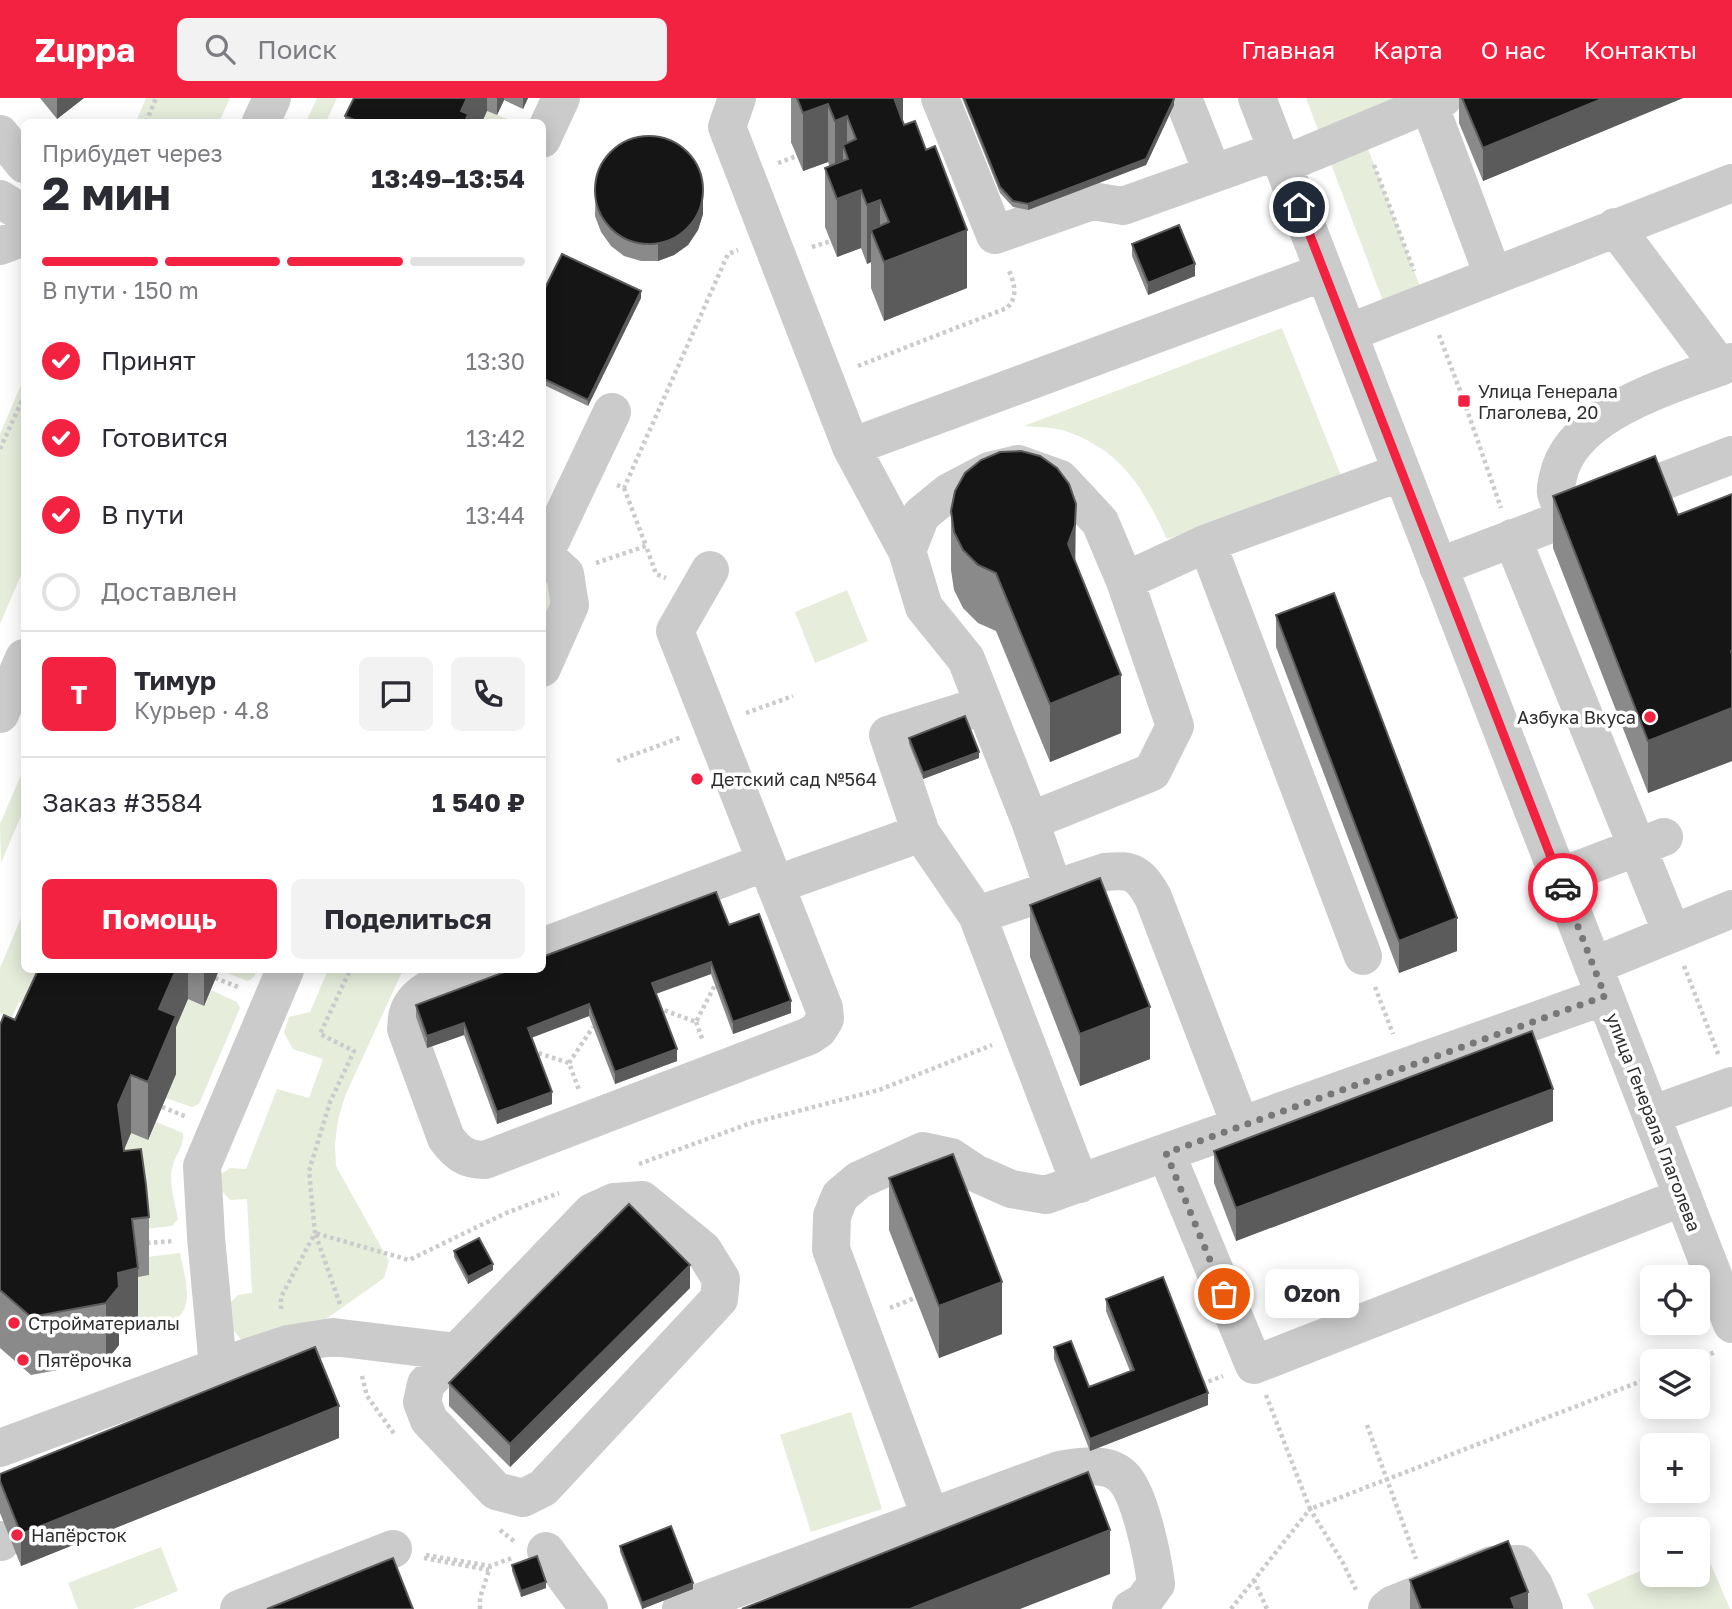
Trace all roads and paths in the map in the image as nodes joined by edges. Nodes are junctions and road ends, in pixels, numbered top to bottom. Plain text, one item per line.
1 (156, 98) edge
2 (272, 98) edge
3 (561, 98) edge
4 (737, 98) edge
5 (940, 98) edge
6 (1183, 98) edge
7 (1257, 98) edge
8 (1436, 101) edge
9 (147, 119) edge
10 (262, 119) edge
11 (546, 130) edge
12 (1361, 130) junction
13 (0, 134) edge
14 (1280, 158) junction
15 (21, 160) edge
16 (1213, 174) junction
17 (1732, 183) edge
18 (0, 199) edge
19 (21, 212) edge
20 (1615, 227) junction
21 (995, 235) junction
22 (21, 238) edge
23 (771, 238) junction
24 (0, 246) edge
25 (1324, 272) junction
26 (1493, 275) junction
27 (1426, 302) junction
28 (1348, 333) junction
29 (1726, 365) edge
30 (824, 378) junction
31 (21, 403) edge
32 (612, 412) dead end
33 (850, 447) junction
34 (0, 449) edge
35 (1732, 455) edge
36 (1402, 472) junction
37 (583, 473) junction
38 (624, 488) junction
39 (1566, 518) junction
40 (1512, 538) junction
41 (1207, 543) junction
42 (646, 546) junction
43 (907, 551) junction
44 (551, 560) edge
45 (1438, 567) junction
46 (703, 581) joint
47 (1125, 581) junction
48 (546, 659) edge
49 (21, 665) edge
50 (984, 705) junction
51 (0, 713) edge
52 (1030, 821) junction
53 (921, 834) junction
54 (1650, 842) junction
55 (771, 874) junction
56 (1559, 877) junction
57 (1054, 890) junction
58 (1732, 909) edge
59 (977, 915) junction
60 (1672, 933) junction
61 (546, 946) edge
62 (1363, 956) joint
63 (284, 973) edge
64 (349, 973) edge
65 (473, 973) edge
66 (1599, 981) junction
67 (715, 985) edge
68 (657, 1008) edge
69 (593, 1027) edge
70 (532, 1051) edge
71 (569, 1063) junction
72 (1406, 1068) junction
73 (1731, 1086) edge
74 (1651, 1115) junction
75 (590, 1120) junction
76 (1241, 1127) junction
77 (1166, 1153) junction
78 (1080, 1184) junction
79 (1683, 1198) junction
80 (1732, 1324) edge
81 (288, 1344) junction
82 (457, 1352) junction
83 (1254, 1365) junction
84 (218, 1367) junction
85 (1640, 1382) edge
86 (1200, 1385) edge
87 (1367, 1425) dead end
88 (1, 1443) edge
89 (1387, 1481) junction
90 (1310, 1509) junction
91 (930, 1516) junction
92 (390, 1550) joint
93 (530, 1554) joint
94 (489, 1568) junction
95 (1255, 1580) junction
96 (1429, 1590) junction
97 (1373, 1603) edge
98 (239, 1609) edge
99 (480, 1609) edge
100 (589, 1609) edge
101 (681, 1609) edge
102 (1131, 1609) edge
103 (1231, 1609) edge
104 (1267, 1609) edge
105 (1544, 1609) edge

1 - 9 path
2 - 10 street
3 - 11 street
4 - 23 street
5 - 21 street
6 - 16 street
7 - 14 street, улица Генерала Глаголева
8 - 12 street
8 - 26 street
12 - 14 street
12 - 27 path
13 - 15 street
14 - 16 street
14 - 25 street, улица Генерала Глаголева
16 - 21 street
17 - 20 street
18 - 19 street
20 - 26 street
20 - 29 street
21 - 30 path
22 - 24 street
23 - 30 street
23 - 38 path
25 - 28 street, улица Генерала Глаголева
25 - 33 street
26 - 27 street
27 - 28 street
27 - 40 path
28 - 36 street, улица Генерала Глаголева
29 - 39 street
30 - 33 street
31 - 34 path
32 - 37 street
33 - 43 street
35 - 39 street
36 - 41 street
36 - 45 street, улица Генерала Глаголева
37 - 38 path
37 - 44 street
38 - 42 path
39 - 40 street
40 - 45 street
40 - 54 street
41 - 47 street
41 - 62 street
42 - 44 path
42 - 46 path
43 - 47 street
43 - 50 street
44 - 48 street
45 - 56 street, улица Генерала Глаголева
46 - 55 street
47 - 52 street
49 - 51 street
50 - 52 street
50 - 53 street
52 - 57 street
53 - 55 street
53 - 59 street
54 - 56 street
54 - 60 street
55 - 61 street
55 - 75 street
56 - 66 street, улица Генерала Глаголева
57 - 59 street
57 - 76 street
58 - 60 street
59 - 78 street
60 - 66 street
60 - 73 path
62 - 72 path
63 - 84 street
64 - 81 path
65 - 75 street
66 - 72 street
66 - 74 street, улица Генерала Глаголева
67 - 68 path
69 - 71 path
70 - 71 path
71 - 75 path
72 - 76 street
73 - 74 street
74 - 79 street, улица Генерала Глаголева
76 - 77 street
77 - 78 street
77 - 83 street
78 - 91 street
79 - 80 street, улица Генерала Глаголева
79 - 83 street
81 - 82 street
81 - 84 street
82 - 82 street
83 - 86 path
83 - 90 path
84 - 88 street
85 - 89 path
87 - 89 path
89 - 90 path
89 - 96 path
90 - 95 path
90 - 97 path
91 - 101 street
91 - 102 street
92 - 94 path
92 - 98 street
93 - 94 path
93 - 100 street
94 - 99 path
95 - 103 path
95 - 104 path
96 - 97 street
96 - 105 street

